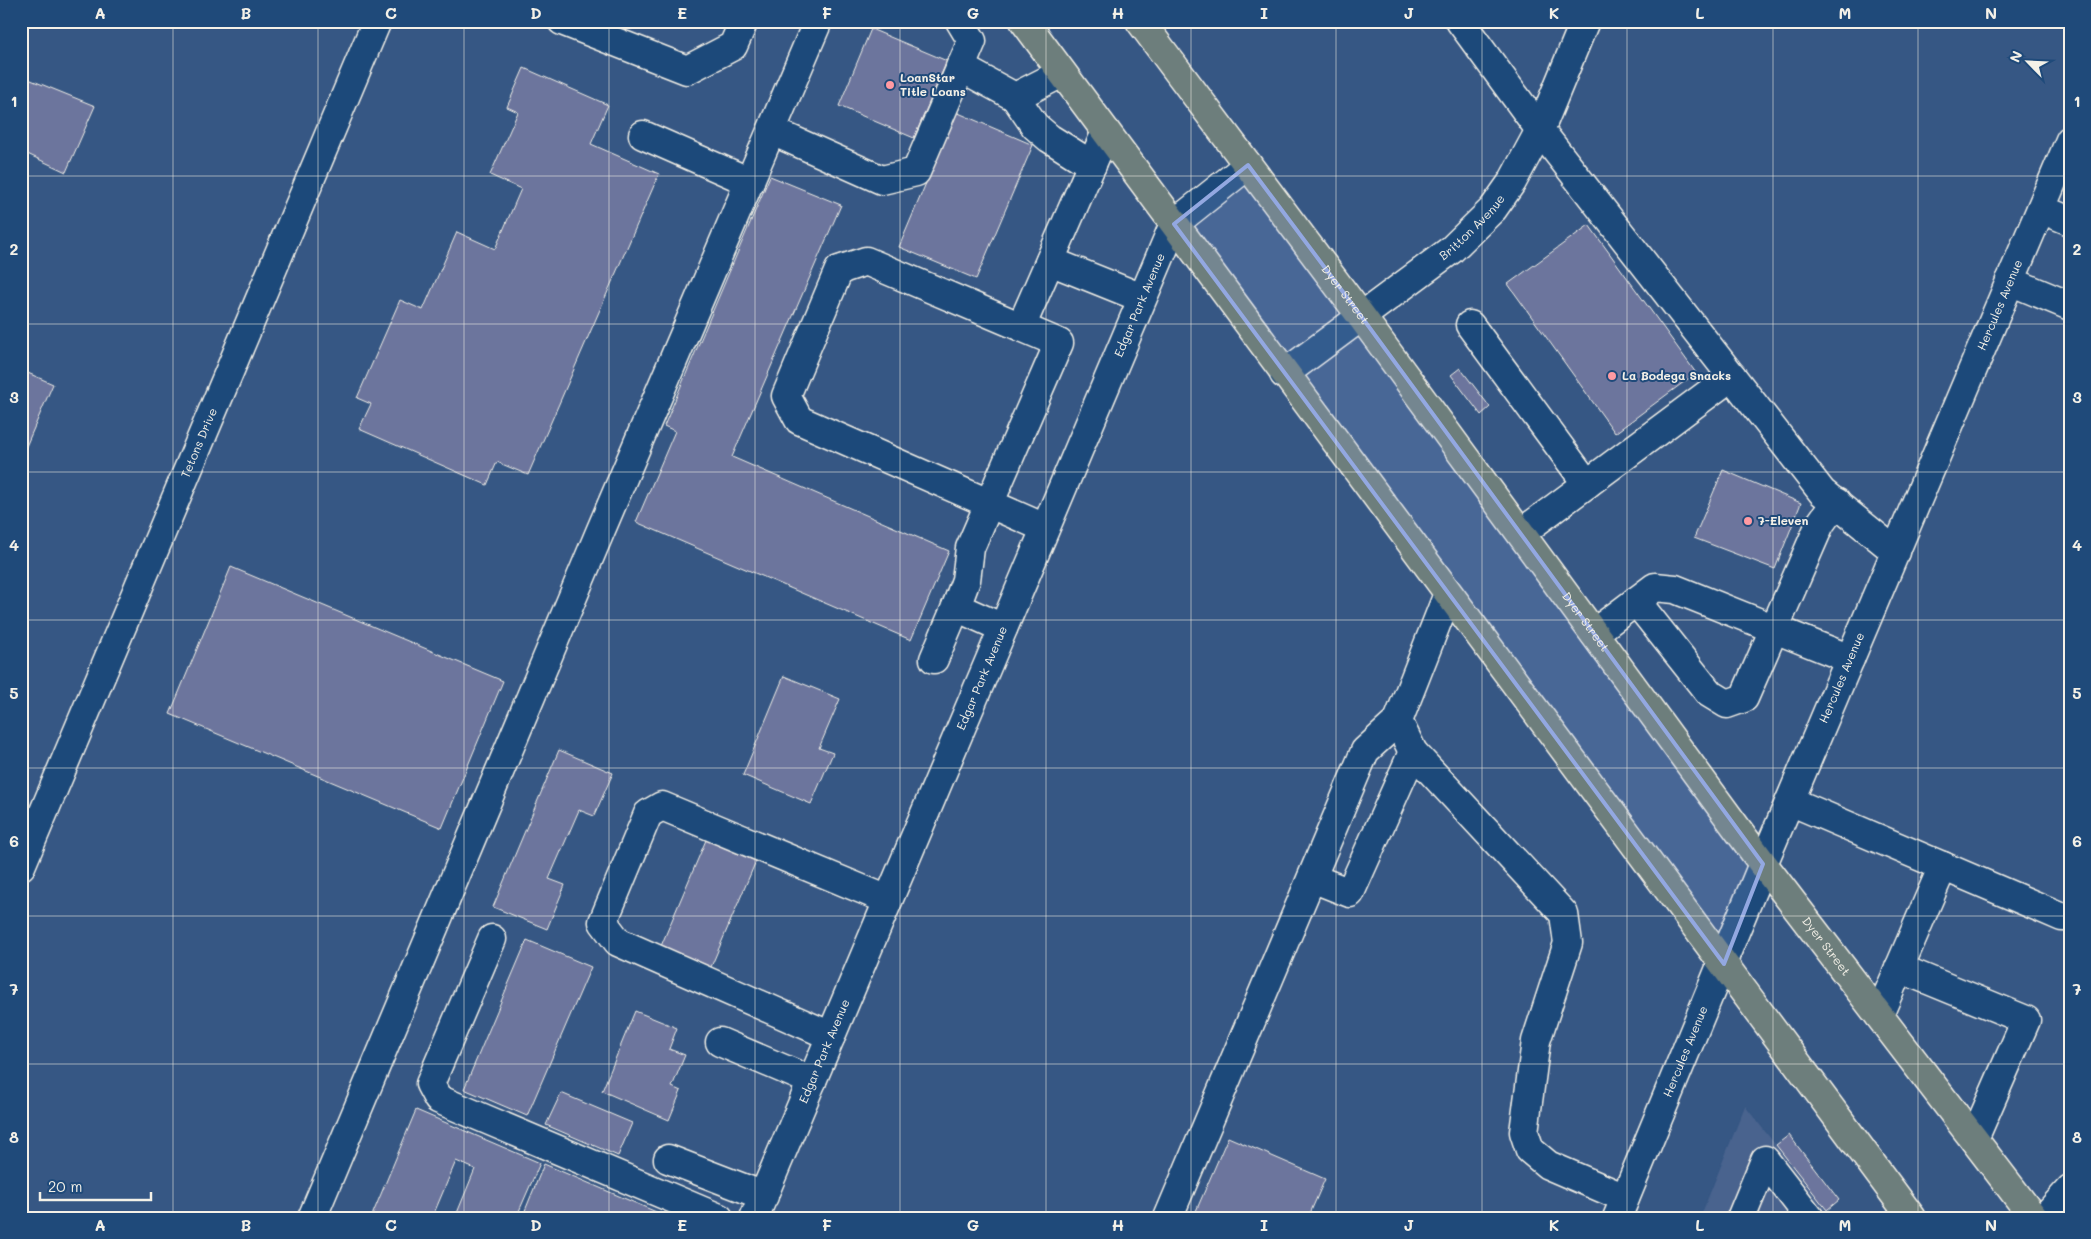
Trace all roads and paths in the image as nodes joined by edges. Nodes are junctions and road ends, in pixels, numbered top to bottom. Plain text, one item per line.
1 (376, 21) edge
2 (562, 21) edge
3 (744, 21) edge
4 (818, 21) edge
5 (960, 21) edge
6 (1024, 21) edge
7 (1140, 21) edge
8 (1460, 21) edge
9 (1585, 21) edge
10 (960, 67) junction
11 (1062, 73) junction
12 (1015, 97) junction
13 (1540, 130) junction
14 (772, 131) junction
15 (1106, 132) junction
16 (643, 134) dead end
17 (2070, 140) edge
18 (1092, 165) junction
19 (1248, 165) junction
20 (750, 182) junction
21 (2041, 209) junction
22 (2070, 221) edge
23 (1174, 224) junction
24 (1050, 261) junction
25 (2010, 281) junction
26 (1142, 298) junction
27 (2070, 306) edge
28 (1361, 316) junction
29 (1470, 325) dead end
30 (1021, 327) junction
31 (1284, 374) junction
32 (1732, 376) junction
33 (1587, 484) junction
34 (1836, 502) junction
35 (989, 504) junction
36 (1046, 528) junction
37 (1521, 534) junction
38 (1896, 552) junction
39 (1448, 594) junction
40 (1636, 601) junction
41 (956, 607) junction
42 (1003, 628) junction
43 (1774, 628) junction
44 (1594, 633) junction
45 (934, 659) dead end
46 (1850, 659) junction
47 (1398, 721) junction
48 (1413, 752) junction
49 (1790, 801) junction
50 (1763, 864) junction
51 (21, 866) edge
52 (1944, 866) junction
53 (1312, 878) junction
54 (888, 900) junction
55 (2067, 920) edge
56 (492, 939) dead end
57 (1724, 964) junction
58 (1899, 968) junction
59 (1879, 1015) junction
60 (832, 1036) junction
61 (720, 1042) dead end
62 (812, 1081) junction
63 (1974, 1139) junction
64 (668, 1159) dead end
65 (2070, 1189) edge
66 (759, 1207) edge
67 (1621, 1208) edge
68 (312, 1218) edge
69 (719, 1218) edge
70 (1168, 1218) edge
71 (1742, 1218) edge
72 (1810, 1218) edge
73 (1912, 1218) edge
74 (2034, 1218) edge
75 (2044, 1218) edge

1 - 51 street, Tetons Drive
2 - 3 street
4 - 14 street
5 - 10 street
6 - 11 main road
7 - 19 main road, Dyer Street
8 - 13 street
9 - 13 street, Britton Avenue
10 - 12 street
10 - 14 street
11 - 12 street
11 - 15 main road
12 - 18 street
13 - 28 street, Britton Avenue
13 - 32 street
14 - 20 street
15 - 18 street
15 - 23 main road
16 - 20 street
17 - 21 street, Hercules Avenue
18 - 24 street
19 - 23 street, Edgar Park Avenue
19 - 28 main road, Dyer Street
20 - 68 street
21 - 22 street
21 - 25 street, Hercules Avenue
23 - 26 street, Edgar Park Avenue
23 - 31 main road
24 - 26 street
24 - 30 street
25 - 27 street
25 - 38 street, Hercules Avenue
26 - 36 street, Edgar Park Avenue
28 - 31 street, Britton Avenue
28 - 37 main road, Dyer Street
29 - 33 street
30 - 35 street
30 - 35 street
31 - 39 main road
32 - 33 street
32 - 34 street
33 - 37 street
34 - 38 street
34 - 43 street
35 - 36 street
35 - 41 street
36 - 42 street, Edgar Park Avenue
37 - 44 main road, Dyer Street
38 - 46 street, Hercules Avenue
39 - 47 street
39 - 57 main road
40 - 43 street
40 - 43 street
40 - 44 street
41 - 42 street
41 - 45 street
42 - 54 street, Edgar Park Avenue
43 - 46 street
44 - 50 main road, Dyer Street
46 - 49 street, Hercules Avenue
47 - 48 street
47 - 53 street
48 - 53 street
48 - 67 street
49 - 50 street, Hercules Avenue
49 - 52 street
50 - 57 street, Hercules Avenue
50 - 59 main road, Dyer Street
52 - 55 street
52 - 58 street
53 - 70 street
54 - 60 street, Edgar Park Avenue
54 - 60 street
56 - 69 street
57 - 67 street, Hercules Avenue
57 - 73 main road
58 - 59 street
58 - 63 street
59 - 63 main road, Dyer Street
60 - 62 street, Edgar Park Avenue
61 - 62 street
62 - 66 street, Edgar Park Avenue
63 - 74 main road, Dyer Street
64 - 66 street
65 - 75 street
71 - 72 street

